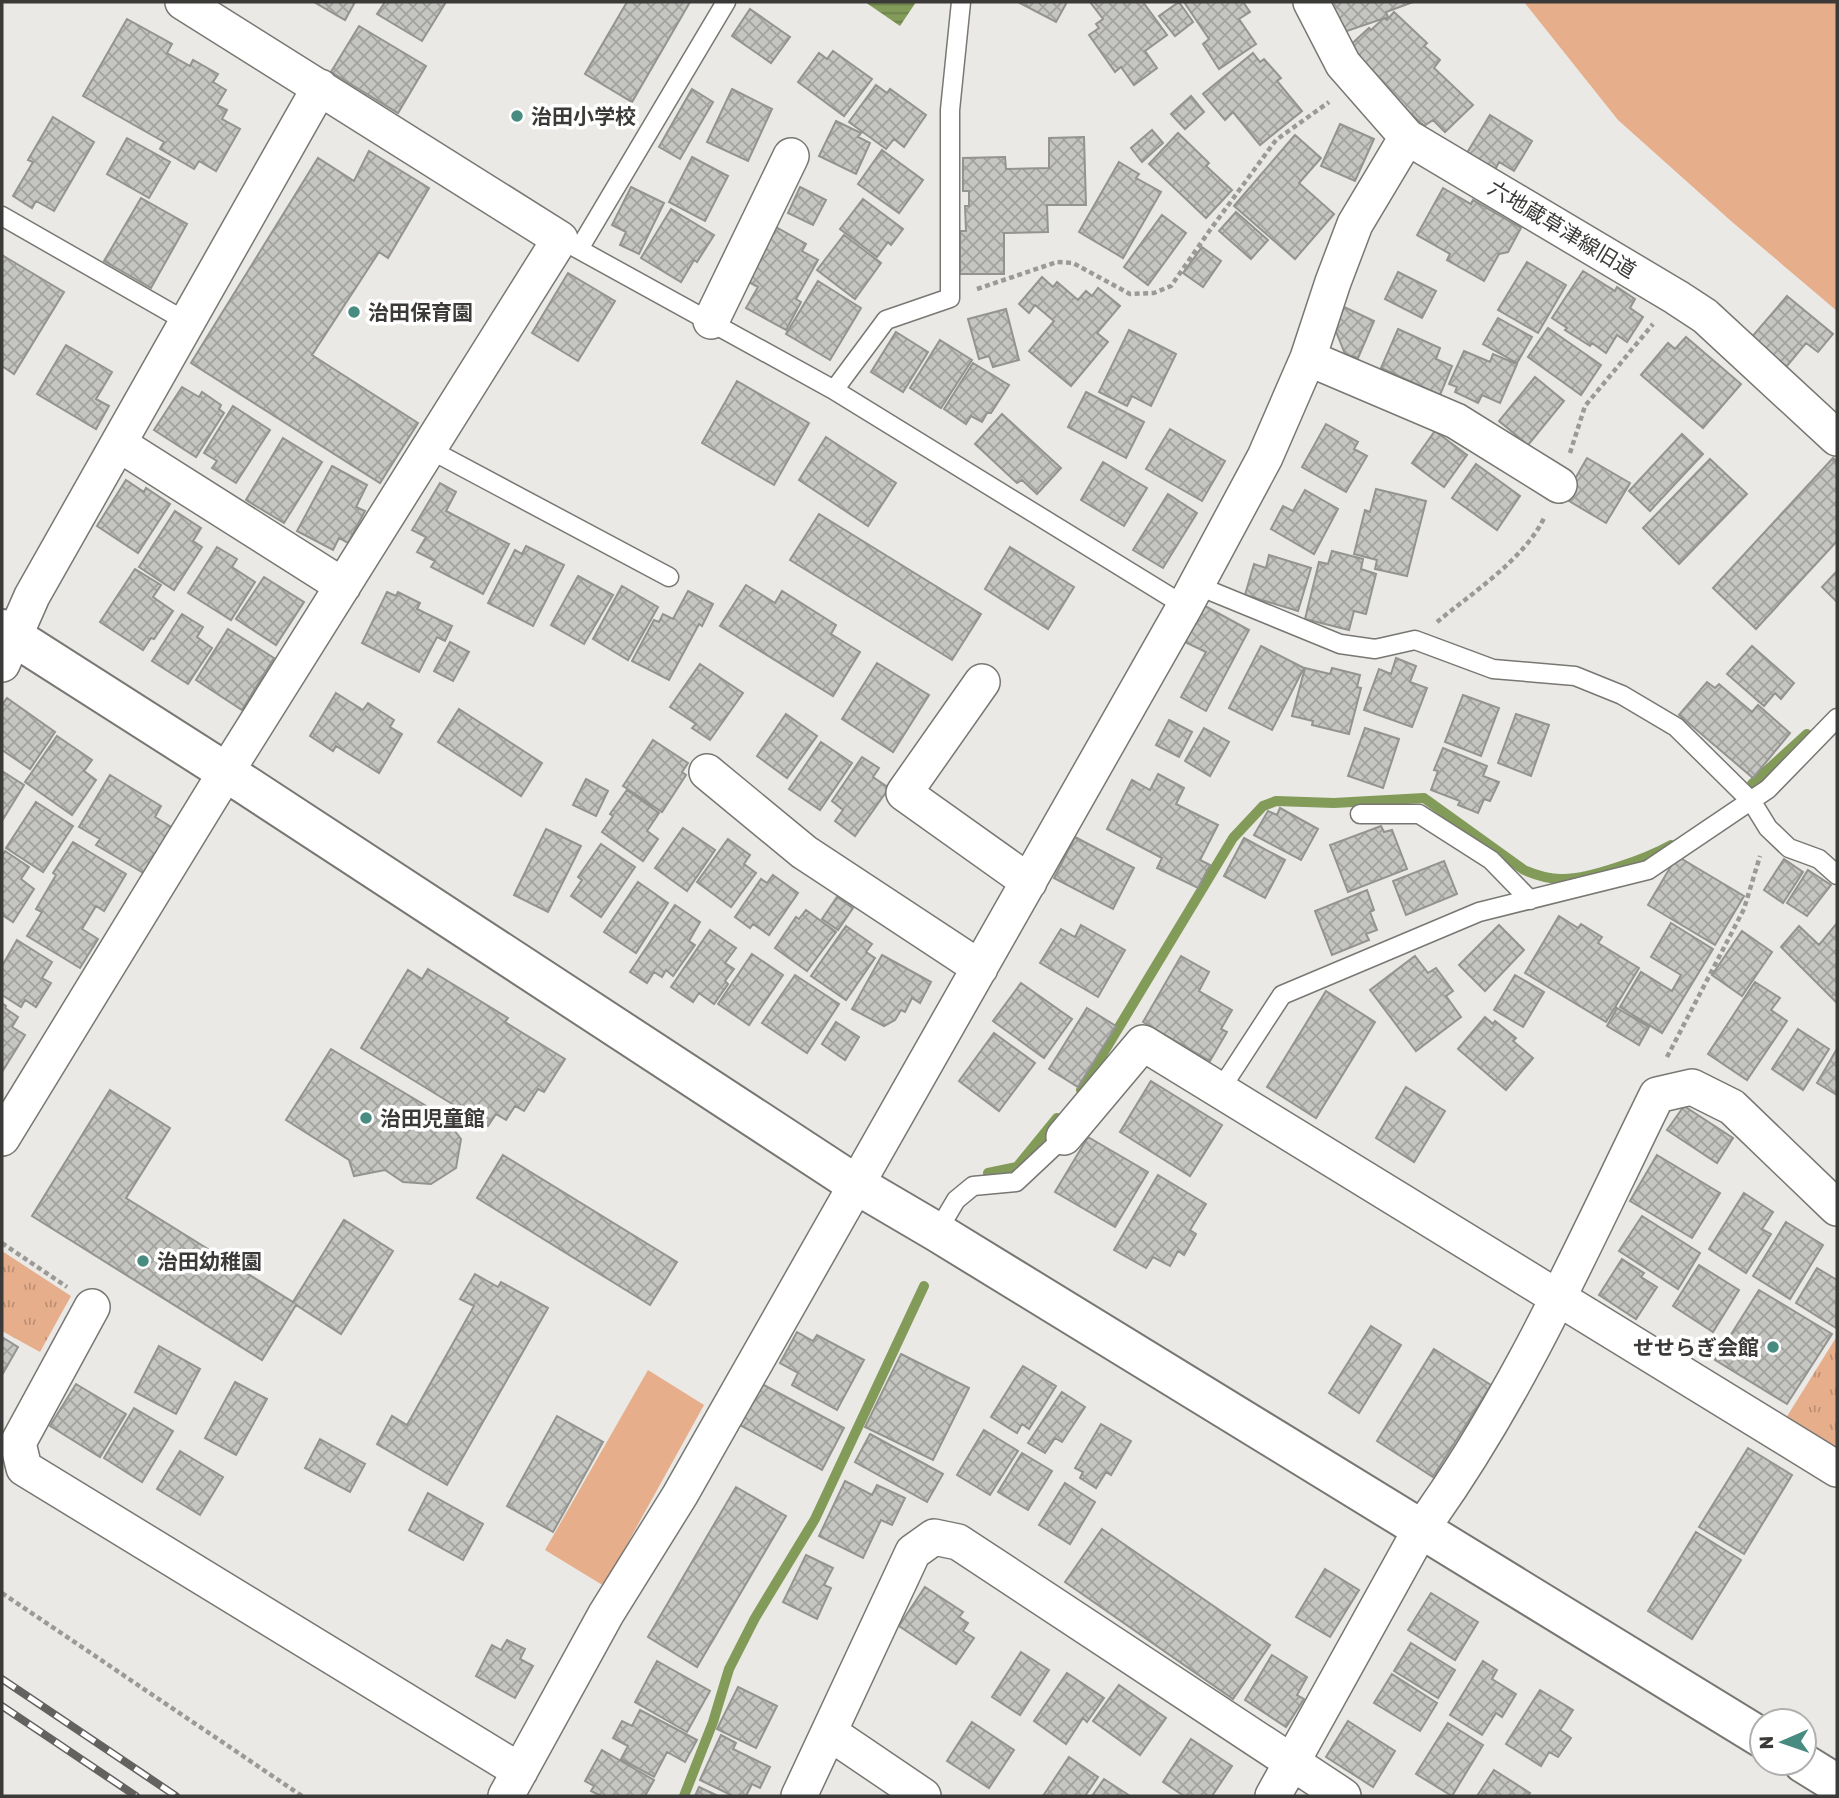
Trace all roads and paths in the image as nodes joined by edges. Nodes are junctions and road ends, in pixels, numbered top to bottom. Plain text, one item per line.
1 (183, 2) edge
2 (726, 2) edge
3 (961, 2) edge
4 (1311, 2) edge
5 (1358, 81) junction
6 (320, 87) junction
7 (1407, 137) junction
8 (792, 156) dead end
9 (2, 216) edge
10 (569, 244) junction
11 (950, 298) junction
12 (711, 321) junction
13 (187, 322) junction
14 (1308, 358) junction
15 (834, 390) junction
16 (1837, 438) edge
17 (119, 444) junction
18 (429, 449) junction
19 (1559, 485) dead end
20 (669, 577) dead end
21 (343, 586) junction
22 (1191, 595) junction
23 (6, 643) edge
24 (982, 682) dead end
25 (1837, 718) edge
26 (226, 772) junction
27 (707, 772) dead end
28 (1752, 802) junction
29 (1360, 814) dead end
30 (1768, 828) junction
31 (1837, 876) edge
32 (1029, 882) junction
33 (1530, 900) junction
34 (979, 968) junction
35 (1220, 1090) junction
36 (1657, 1095) junction
37 (1064, 1137) joint
38 (2, 1138) edge
39 (857, 1185) junction
40 (1837, 1208) edge
41 (937, 1232) junction
42 (2, 1243) edge
43 (1558, 1296) junction
44 (92, 1307) joint
45 (1837, 1469) edge
46 (1421, 1529) junction
47 (2, 1593) edge
48 (1748, 1729) edge
49 (830, 1732) junction
50 (1290, 1763) junction
51 (1818, 1772) edge
52 (513, 1784) edge
53 (1837, 1784) edge
54 (302, 1796) edge
55 (799, 1796) edge
56 (923, 1796) edge
57 (1273, 1796) edge
58 (1343, 1796) edge

1 - 6 street
2 - 10 lane
3 - 11 lane
4 - 5 street, 六地蔵草津線旧道
5 - 7 street, 六地蔵草津線旧道
5 - 11 path
6 - 10 street
6 - 13 street
7 - 14 street
7 - 16 street, 六地蔵草津線旧道
8 - 12 street
9 - 13 lane
10 - 12 lane
10 - 18 street
11 - 15 lane
12 - 15 lane
13 - 17 street
14 - 19 street
14 - 22 street
15 - 22 lane
17 - 21 street
17 - 23 street
18 - 20 lane
18 - 21 street
21 - 26 street
22 - 28 lane
22 - 32 street
23 - 26 street
24 - 32 street
25 - 28 lane
26 - 38 street
26 - 39 street
27 - 34 street
28 - 30 lane
28 - 33 lane
29 - 33 lane
30 - 31 lane
30 - 36 path
32 - 34 street
33 - 35 lane
34 - 39 street
35 - 37 street
35 - 43 street
36 - 40 street
36 - 43 street
37 - 41 lane
39 - 41 street
39 - 52 street
41 - 46 street
42 - 44 path
43 - 45 street
43 - 46 street
44 - 52 street
46 - 48 street
46 - 50 street
47 - 54 path
49 - 50 street
49 - 55 street
49 - 56 street
50 - 57 street
50 - 58 street
51 - 53 street

